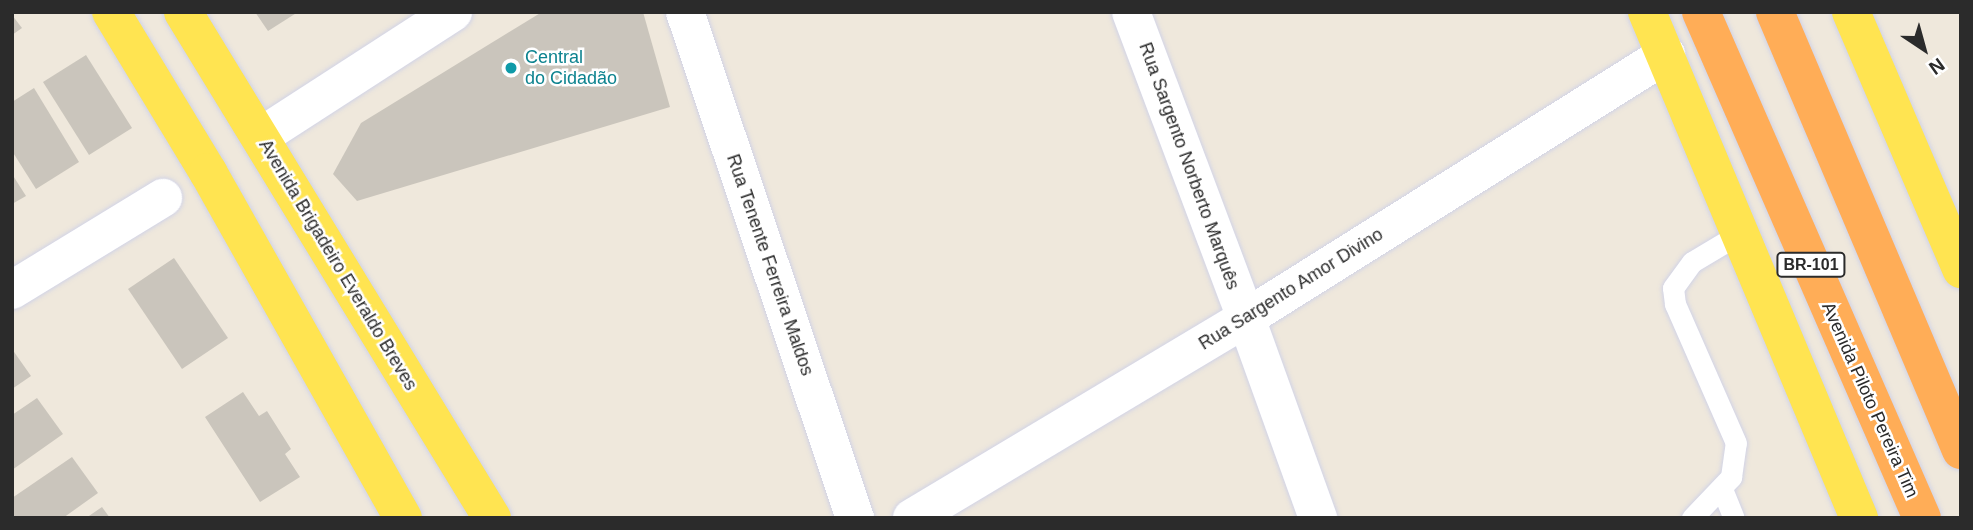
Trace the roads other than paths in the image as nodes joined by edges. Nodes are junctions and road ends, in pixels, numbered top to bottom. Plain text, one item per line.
1 (111, 12) edge
2 (183, 12) edge
3 (453, 12) edge
4 (685, 12) edge
5 (1131, 12) edge
6 (1647, 12) edge
7 (1701, 12) edge
8 (1775, 12) edge
9 (1851, 12) edge
10 (1666, 55) junction
11 (260, 137) junction
12 (163, 198) dead end
13 (1739, 234) junction
14 (1956, 243) edge
15 (12, 290) edge
16 (1246, 318) junction
17 (1961, 450) edge
18 (1722, 489) junction
19 (403, 518) edge
20 (492, 518) edge
21 (855, 518) edge
22 (912, 518) edge
23 (1318, 518) edge
24 (1692, 518) edge
25 (1734, 518) edge
26 (1859, 518) edge
27 (1922, 518) edge

1 - 19 main road
2 - 11 main road, Avenida Brigadeiro Everaldo Breves
3 - 11 street
4 - 21 street, Rua Tenente Ferreira Maldos
5 - 16 street, Rua Sargento Norberto Marquês
6 - 10 main road
7 - 27 highway, Avenida Piloto Pereira Tim / BR-101
8 - 17 highway
9 - 14 main road
10 - 13 main road
10 - 16 street, Rua Sargento Amor Divino
11 - 20 main road, Avenida Brigadeiro Everaldo Breves
12 - 15 street
13 - 18 lane
13 - 26 main road
16 - 22 street, Rua Sargento Amor Divino
16 - 23 street, Rua Sargento Norberto Marquês
18 - 24 lane
18 - 25 lane

